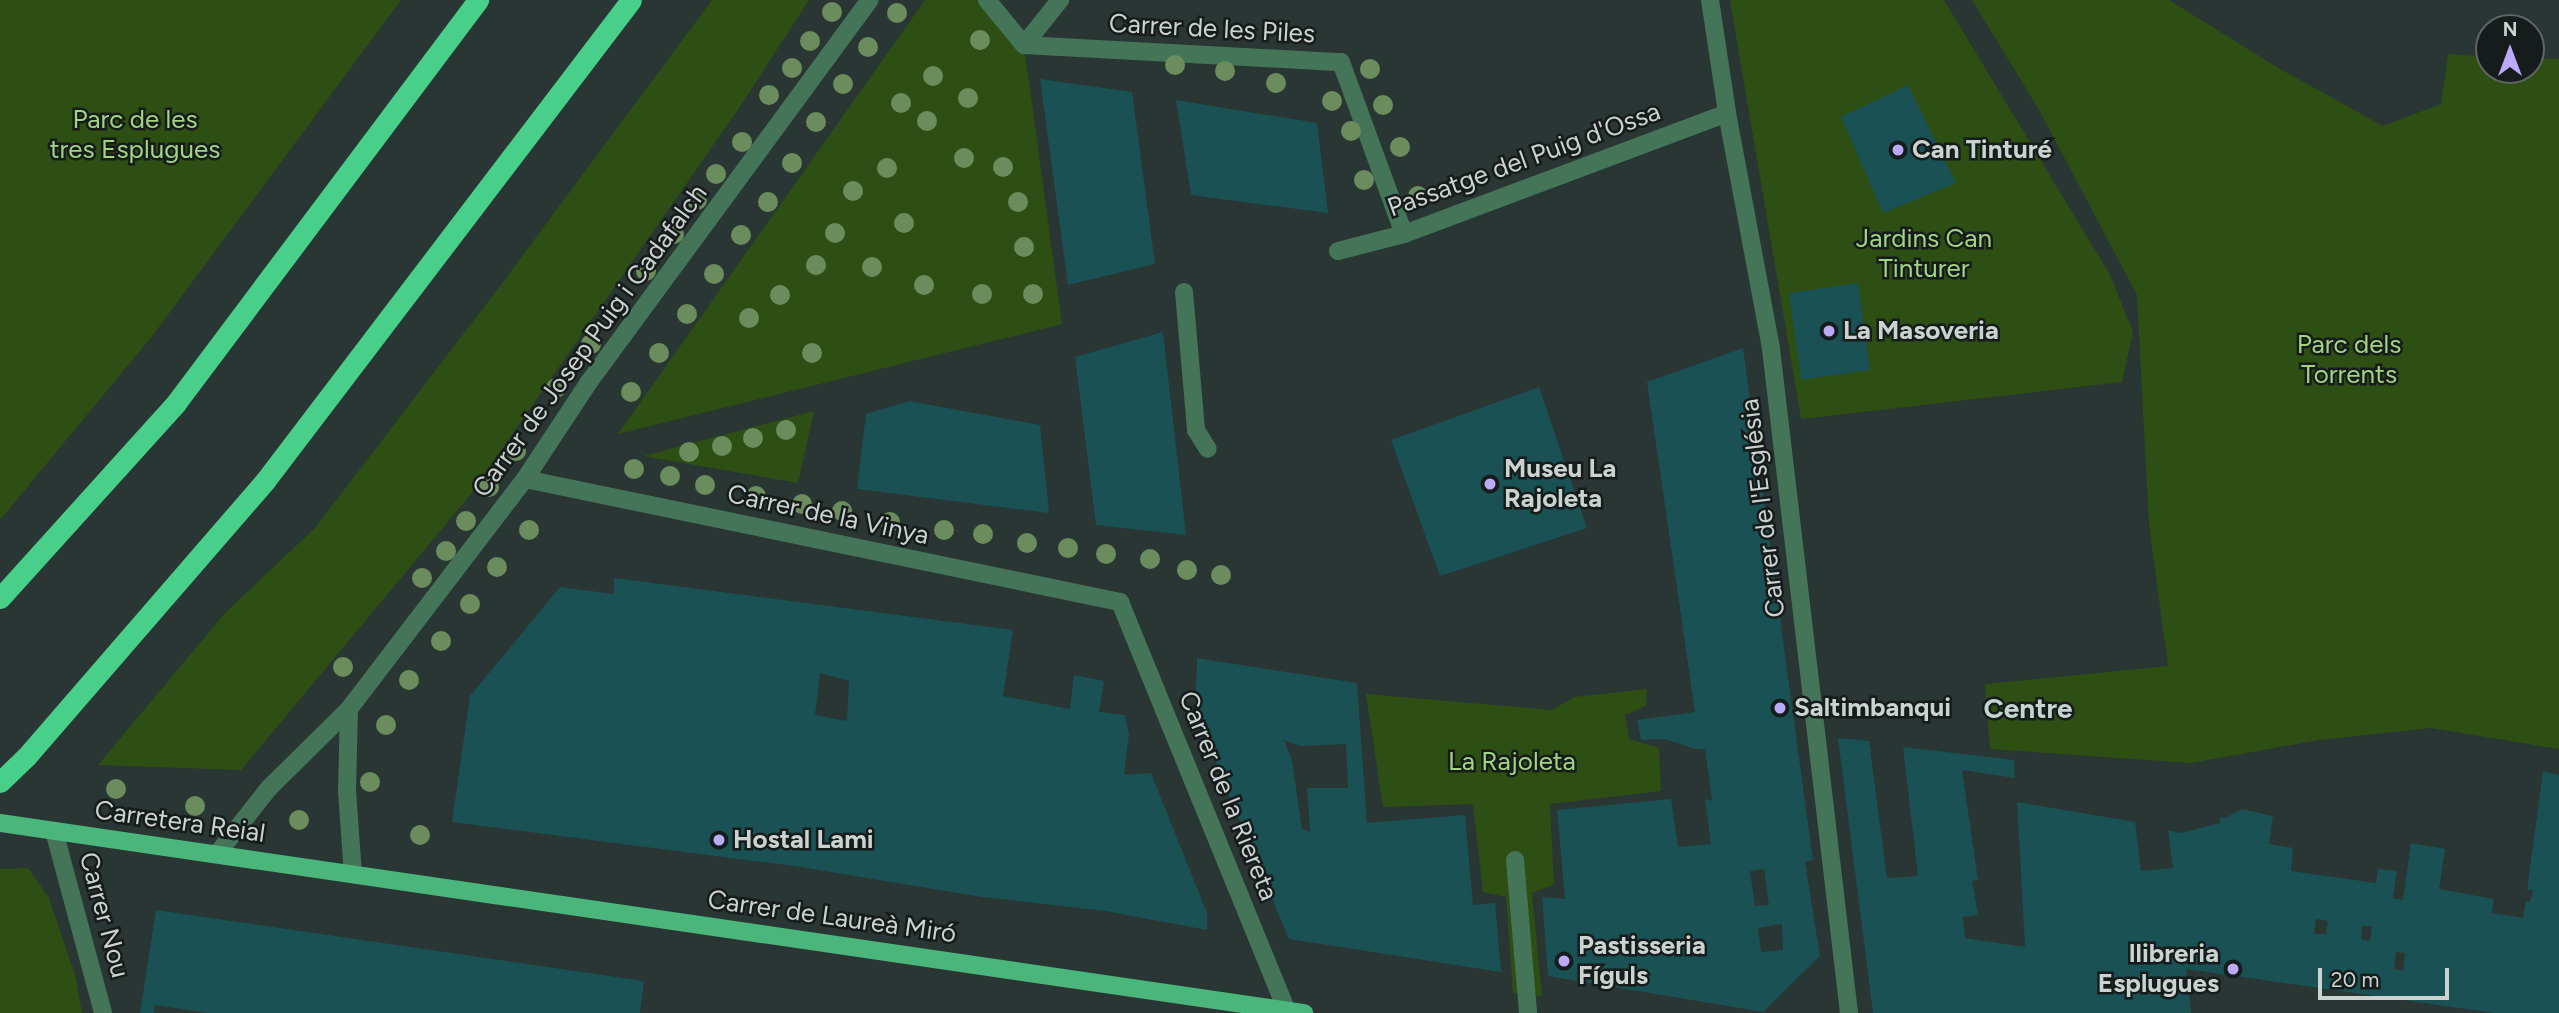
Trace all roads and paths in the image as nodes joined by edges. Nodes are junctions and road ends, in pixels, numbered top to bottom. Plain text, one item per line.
1 (478, 0) edge
2 (631, 0) edge
3 (870, 0) edge
4 (987, 0) edge
5 (1060, 0) edge
6 (1710, 0) edge
7 (1024, 45) junction
8 (1727, 113) junction
9 (1404, 234) junction
10 (1338, 251) dead end
11 (1184, 292) dead end
12 (1208, 449) dead end
13 (525, 479) junction
14 (0, 598) edge
15 (1120, 602) joint
16 (349, 709) junction
17 (0, 782) edge
18 (0, 823) edge
19 (54, 831) junction
20 (217, 854) junction
21 (1515, 860) dead end
22 (353, 874) junction
23 (1293, 1012) edge
24 (103, 1013) edge
25 (1528, 1013) edge
26 (1850, 1013) edge

1 - 14 highway
2 - 17 highway
3 - 13 street, Carrer de Josep Puig i Cadafalch
4 - 7 street
5 - 7 street
6 - 8 street, Carrer de l'Església
7 - 9 street, Carrer de les Piles
8 - 9 street, Passatge del Puig d'Ossa
8 - 26 street, Carrer de l'Església
9 - 10 street, Passatge del Puig d'Ossa
11 - 12 street
13 - 15 street, Carrer de la Vinya
13 - 16 street, Carrer de Josep Puig i Cadafalch
15 - 23 street, Carrer de la Riereta
16 - 20 street, Carrer de Josep Puig i Cadafalch
16 - 22 street
18 - 19 main road, Carretera Reial
19 - 20 main road, Carretera Reial
19 - 24 street, Carrer Nou
20 - 22 main road, Carretera Reial
21 - 25 street
22 - 23 main road, Carrer de Laureà Miró

